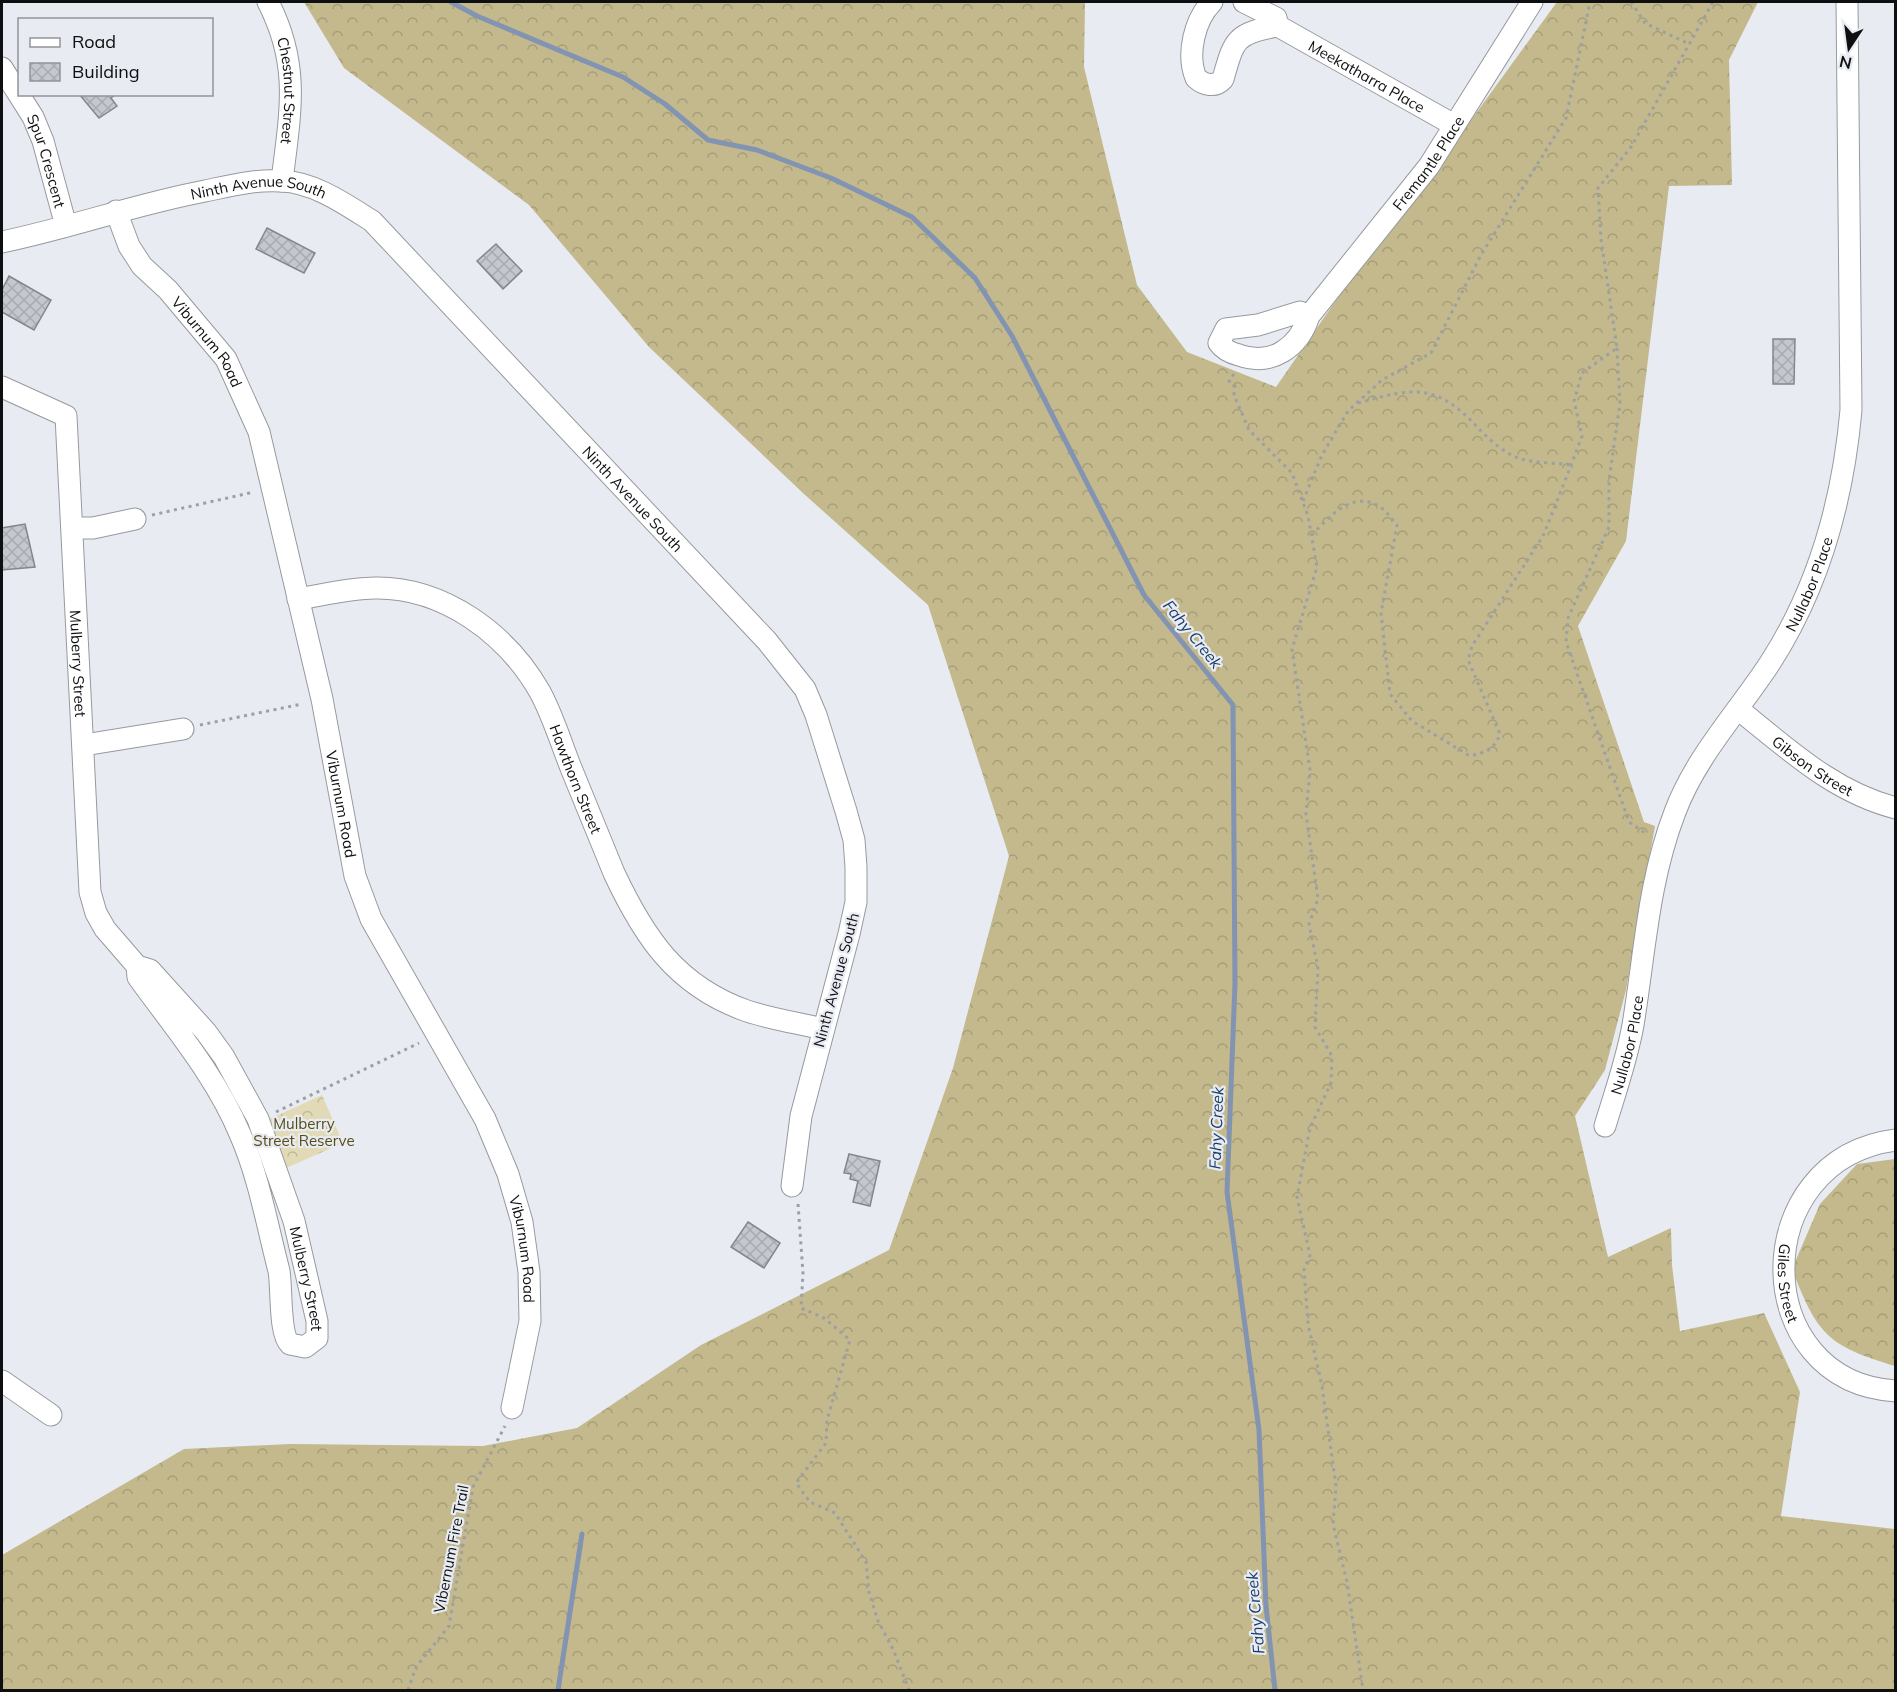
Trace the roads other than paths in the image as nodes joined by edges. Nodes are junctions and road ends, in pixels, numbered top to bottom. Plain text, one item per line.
1 (268, 2) edge
2 (1212, 2) edge
3 (1244, 2) edge
4 (1533, 2) edge
5 (1846, 2) edge
6 (1278, 26) junction
7 (2, 68) edge
8 (18, 93) edge
9 (20, 96) edge
10 (1454, 124) junction
11 (282, 181) junction
12 (116, 211) junction
13 (66, 225) junction
14 (2, 242) edge
15 (1309, 316) junction
16 (2, 387) edge
17 (135, 519) road end
18 (73, 528) junction
19 (298, 598) junction
20 (1738, 709) junction
21 (183, 729) road end
22 (84, 745) junction
23 (1896, 807) edge
24 (137, 966) junction
25 (823, 1029) junction
26 (1605, 1126) dead end
27 (1896, 1140) edge
28 (792, 1186) road end
29 (2, 1381) edge
30 (1896, 1391) edge
31 (513, 1408) road end
32 (51, 1414) dead end

1 - 11 street, Chestnut Street
2 - 6 street
3 - 6 street, Meekatharra Place
4 - 10 street, Fremantle Place
5 - 20 street, Nullabor Place
6 - 10 street, Meekatharra Place
7 - 8 street, Spur Crescent
9 - 13 street, Spur Crescent
10 - 15 street, Fremantle Place
11 - 12 street, Ninth Avenue South
11 - 25 street, Ninth Avenue South
12 - 13 street, Ninth Avenue South
12 - 19 street, Viburnum Road
13 - 14 street, Ninth Avenue South
15 - 15 street, Fremantle Place
16 - 18 street, Mulberry Street
17 - 18 street
18 - 22 street, Mulberry Street
19 - 25 street, Hawthorn Street
19 - 31 street, Viburnum Road
20 - 23 street, Gibson Street
20 - 26 street, Nullabor Place
21 - 22 street
22 - 24 street, Mulberry Street
24 - 24 street, Mulberry Street
25 - 28 street, Ninth Avenue South
27 - 30 street, Giles Street
29 - 32 street

